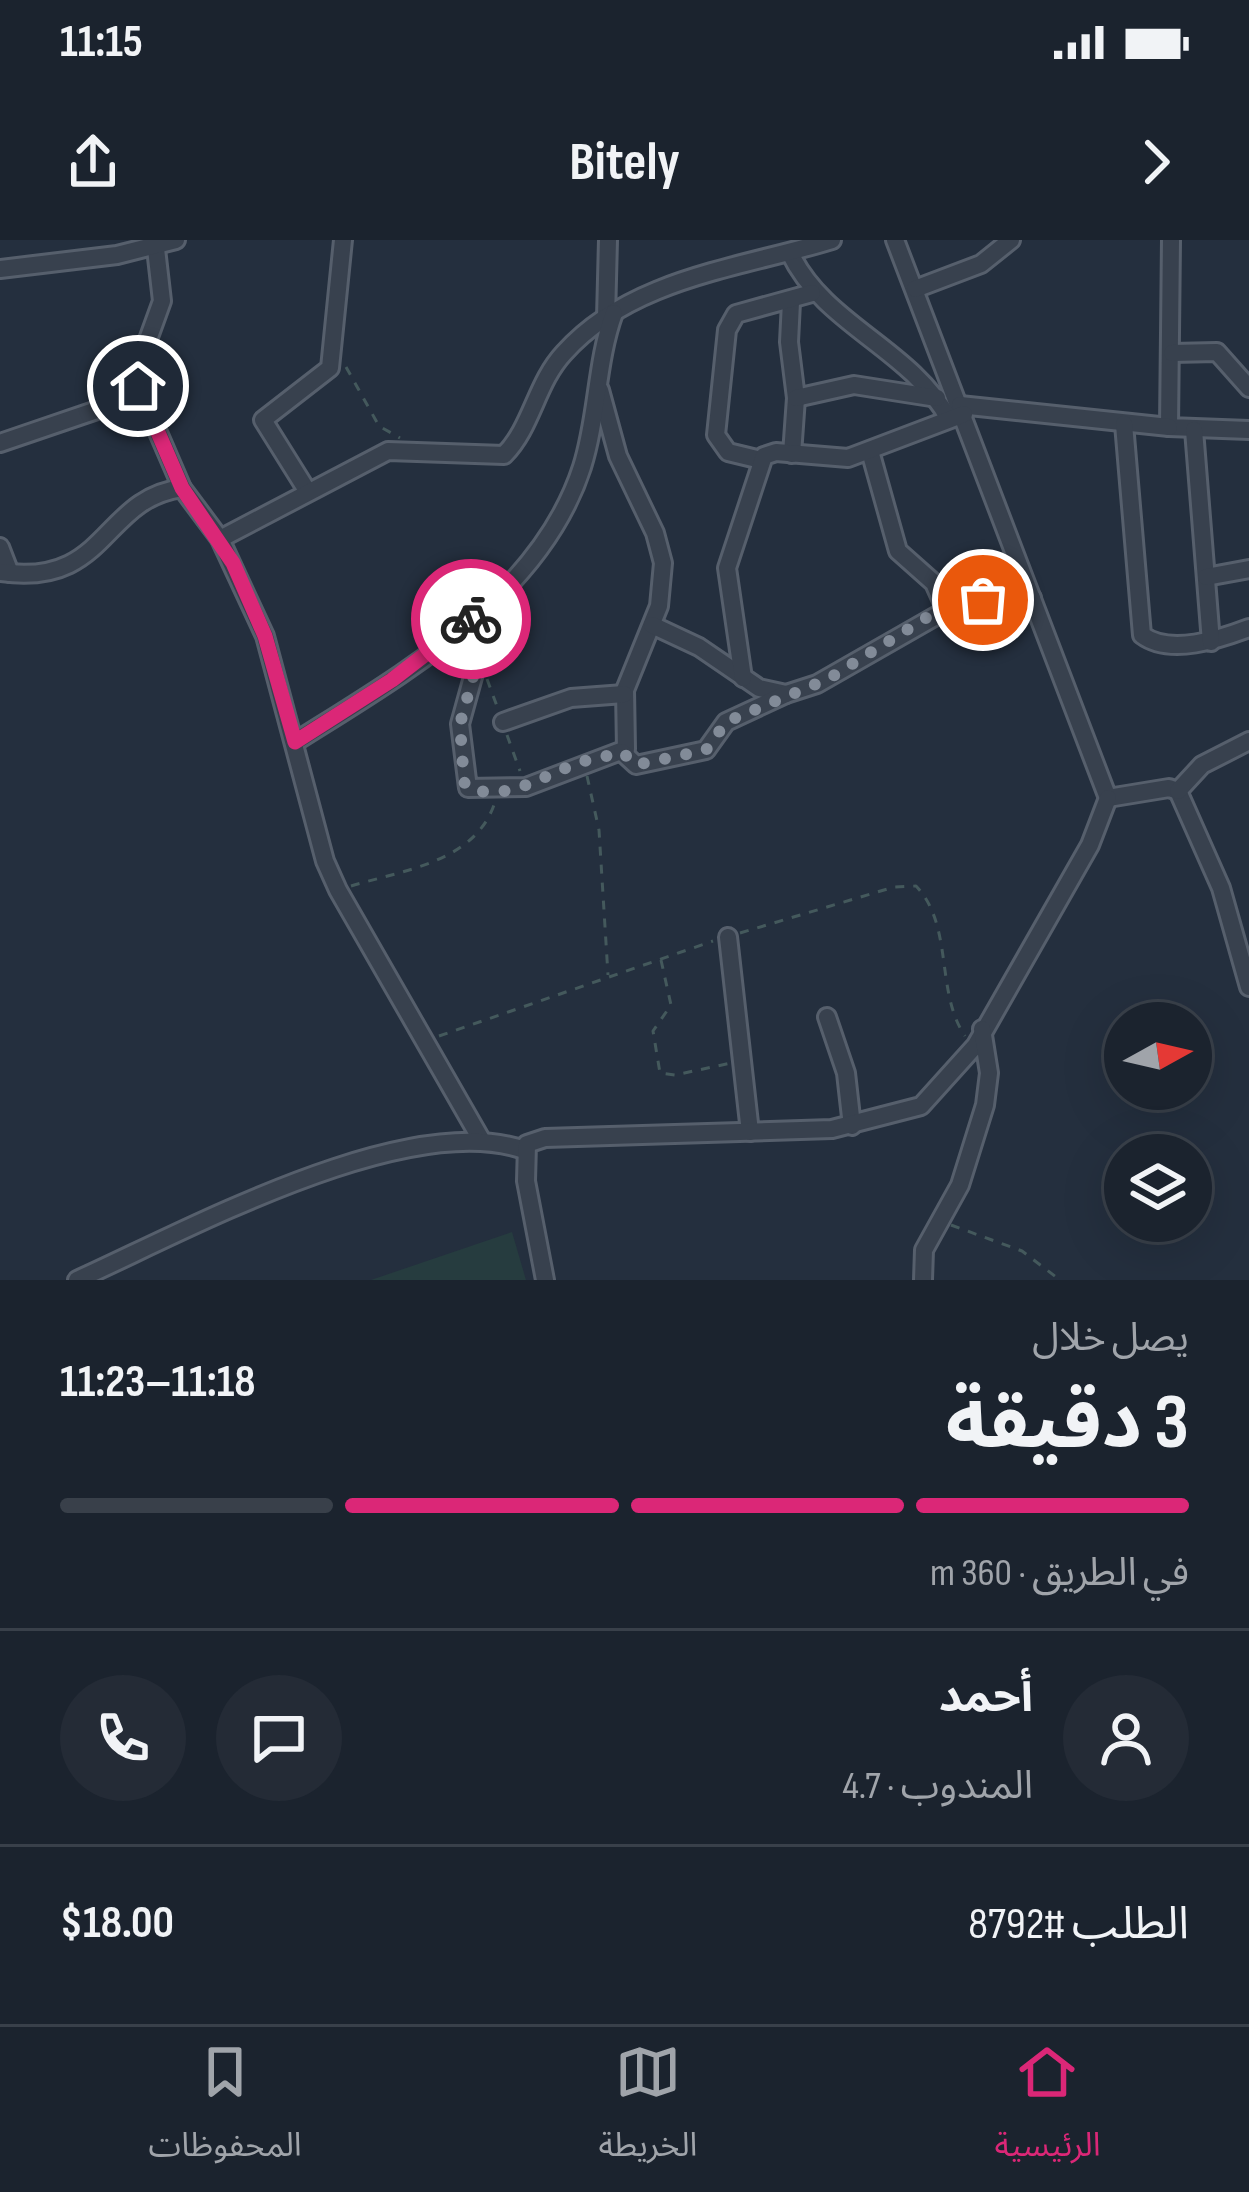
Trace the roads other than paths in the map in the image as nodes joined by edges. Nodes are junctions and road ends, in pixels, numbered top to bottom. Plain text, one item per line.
1 (176, 240) edge
2 (343, 240) edge
3 (608, 240) edge
4 (832, 240) edge
5 (895, 240) edge
6 (1011, 240) edge
7 (1171, 240) edge
8 (156, 243) edge
9 (801, 246) edge
10 (0, 268) edge
11 (915, 290) junction
12 (812, 293) junction
13 (791, 302) junction
14 (610, 315) junction
15 (1172, 352) junction
16 (1249, 388) edge
17 (600, 390) junction
18 (141, 395) junction
19 (796, 398) junction
20 (938, 398) junction
21 (958, 413) junction
22 (1124, 424) junction
23 (1169, 428) junction
24 (1194, 430) junction
25 (1249, 430) edge
26 (0, 443) edge
27 (870, 451) junction
28 (792, 454) junction
29 (761, 460) junction
30 (182, 488) junction
31 (308, 491) junction
32 (220, 539) junction
33 (0, 547) edge
34 (1249, 569) edge
35 (5, 573) edge
36 (1206, 577) junction
37 (1032, 598) junction
38 (494, 601) junction
39 (946, 610) junction
40 (652, 625) junction
41 (1249, 628) edge
42 (1211, 642) junction
43 (743, 677) junction
44 (624, 694) junction
45 (786, 694) junction
46 (503, 722) dead end
47 (1249, 741) edge
48 (295, 742) junction
49 (622, 752) junction
50 (1178, 791) junction
51 (1108, 798) junction
52 (728, 937) dead end
53 (1249, 987) edge
54 (827, 1017) dead end
55 (982, 1028) junction
56 (852, 1126) junction
57 (750, 1132) junction
58 (482, 1141) junction
59 (524, 1150) junction
60 (77, 1280) edge
61 (545, 1280) edge
62 (923, 1280) edge

1 - 8 street
2 - 31 street
3 - 14 street
4 - 9 street
5 - 11 street
6 - 11 street
7 - 15 street
8 - 10 street
8 - 18 street
9 - 12 street
9 - 14 street
11 - 21 street
12 - 13 street
12 - 20 street
13 - 19 street
13 - 29 street
14 - 17 street
14 - 31 street
15 - 16 street
15 - 23 street
17 - 38 street
17 - 40 street
18 - 26 street
18 - 30 street
19 - 20 street
19 - 28 street
20 - 21 street
21 - 22 street
21 - 27 street
21 - 37 street
22 - 23 street
22 - 42 street
23 - 24 street
24 - 25 street
24 - 36 street
27 - 28 street
27 - 39 street
28 - 29 street
29 - 43 street
30 - 32 street
30 - 35 street
31 - 32 street
32 - 48 street
33 - 35 street
34 - 36 street
36 - 42 street
37 - 39 street
37 - 51 street
38 - 48 street
38 - 49 street
39 - 45 street
40 - 43 street
40 - 44 street
41 - 42 street
43 - 45 street
44 - 46 street
44 - 49 street
45 - 49 street
47 - 50 street
48 - 58 street
50 - 51 street
50 - 53 street
51 - 55 street
52 - 57 street
54 - 56 street
55 - 56 street
55 - 62 street
56 - 57 street
57 - 59 street
58 - 59 street
58 - 60 street
59 - 61 street

